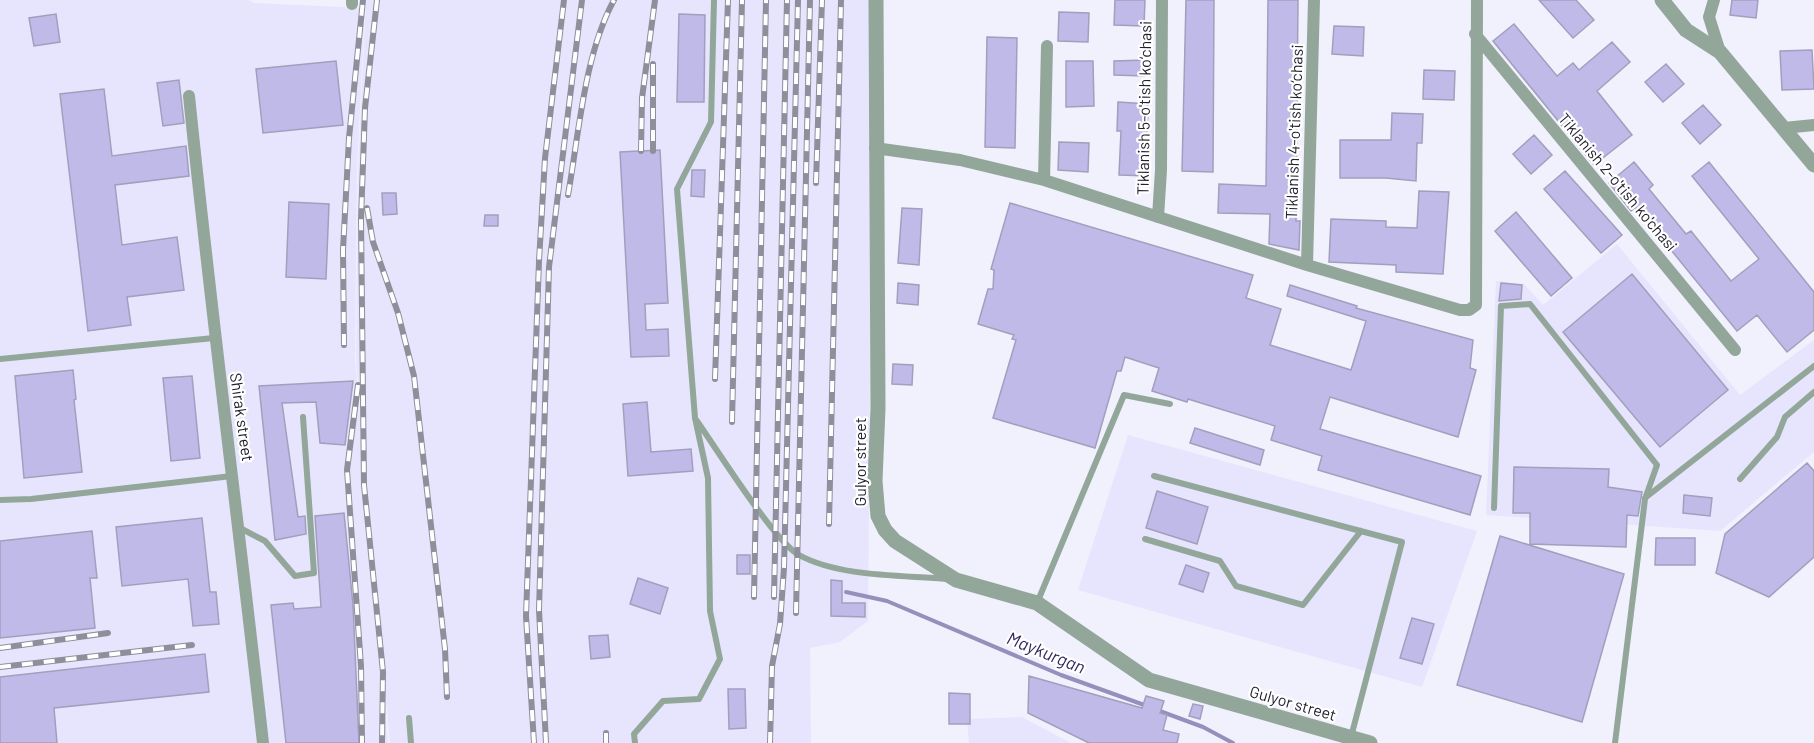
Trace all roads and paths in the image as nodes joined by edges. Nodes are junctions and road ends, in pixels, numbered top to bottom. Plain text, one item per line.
1 (714, 0) edge
2 (876, 0) edge
3 (1162, 0) edge
4 (1314, 0) edge
5 (1477, 0) edge
6 (1662, 0) edge
7 (1714, 0) edge
8 (1475, 34) junction
9 (1047, 45) dead end
10 (1720, 52) junction
11 (189, 96) dead end
12 (1814, 125) edge
13 (1784, 128) junction
14 (875, 148) junction
15 (1814, 165) edge
16 (1044, 180) junction
17 (1158, 217) junction
18 (1307, 265) junction
19 (214, 338) junction
20 (1735, 350) dead end
21 (0, 358) edge
22 (1814, 366) edge
23 (1814, 392) edge
24 (1170, 404) dead end
25 (303, 417) dead end
26 (695, 418) junction
27 (234, 476) junction
28 (1154, 476) dead end
29 (1740, 479) dead end
30 (1645, 499) junction
31 (0, 500) edge
32 (1494, 508) dead end
33 (240, 528) junction
34 (1361, 531) junction
35 (1145, 539) dead end
36 (956, 580) junction
37 (1037, 603) junction
38 (409, 718) dead end
39 (1351, 738) junction
40 (263, 743) edge
41 (411, 743) edge
42 (635, 743) edge
43 (1370, 743) edge
44 (1615, 743) edge

1 - 26 lane
2 - 14 street, Gulyor street
3 - 17 street, Tiklanish 5-o'tish ko‘chasi
4 - 18 street, Tiklanish 4-o'tish ko‘chasi
5 - 8 street
6 - 10 street
7 - 10 street
8 - 18 street
8 - 20 street, Tiklanish 2-o'tish ko'chasi
9 - 16 street
10 - 13 street
11 - 19 street, Shirak street
12 - 13 street
13 - 15 street
14 - 16 street
14 - 36 street, Gulyor street
16 - 17 street
17 - 18 street
19 - 21 lane
19 - 27 street, Shirak street
22 - 30 lane
23 - 29 lane
24 - 37 lane
25 - 33 lane
26 - 36 lane
26 - 42 lane
27 - 31 lane
27 - 33 street, Shirak street
28 - 34 lane
30 - 32 lane
30 - 44 lane
33 - 40 street, Shirak street
34 - 35 lane
34 - 39 lane
36 - 37 street, Gulyor street
37 - 39 street, Gulyor street
38 - 41 lane
39 - 43 street, Gulyor street

